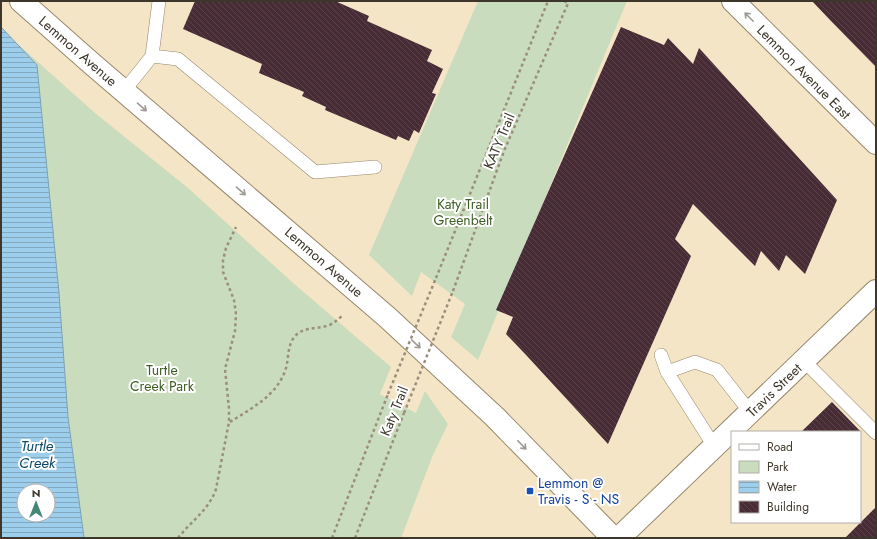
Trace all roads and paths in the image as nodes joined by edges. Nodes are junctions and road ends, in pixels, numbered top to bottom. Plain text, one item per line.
1 (21, 1) edge
2 (158, 1) edge
3 (548, 1) edge
4 (564, 1) edge
5 (732, 1) edge
6 (569, 2) edge
7 (152, 56) junction
8 (124, 91) junction
9 (876, 143) edge
10 (375, 167) dead end
11 (236, 227) dead end
12 (453, 291) joint
13 (876, 291) edge
14 (342, 316) dead end
15 (661, 355) dead end
16 (804, 361) junction
17 (667, 372) junction
18 (750, 412) junction
19 (229, 422) junction
20 (876, 433) edge
21 (714, 446) junction
22 (178, 538) edge
23 (332, 538) edge
24 (355, 538) edge
25 (613, 538) edge
26 (619, 538) edge

1 - 8 main road, Lemmon Avenue
2 - 7 lane
3 - 23 path, bridge
4 - 6 path
9 -> 5 main road, Lemmon Avenue East
6 - 12 path, KATY Trail
7 - 8 lane
7 - 10 lane
8 -> 25 main road, Lemmon Avenue
11 - 19 path
12 - 24 path, Katy Trail, bridge
13 - 16 main road, Travis Street
14 - 19 path
15 - 17 lane
16 - 18 main road, Travis Street
16 - 20 lane
17 - 18 lane
17 - 21 lane
18 - 21 main road, Travis Street
19 - 22 path
21 - 26 main road, Travis Street

